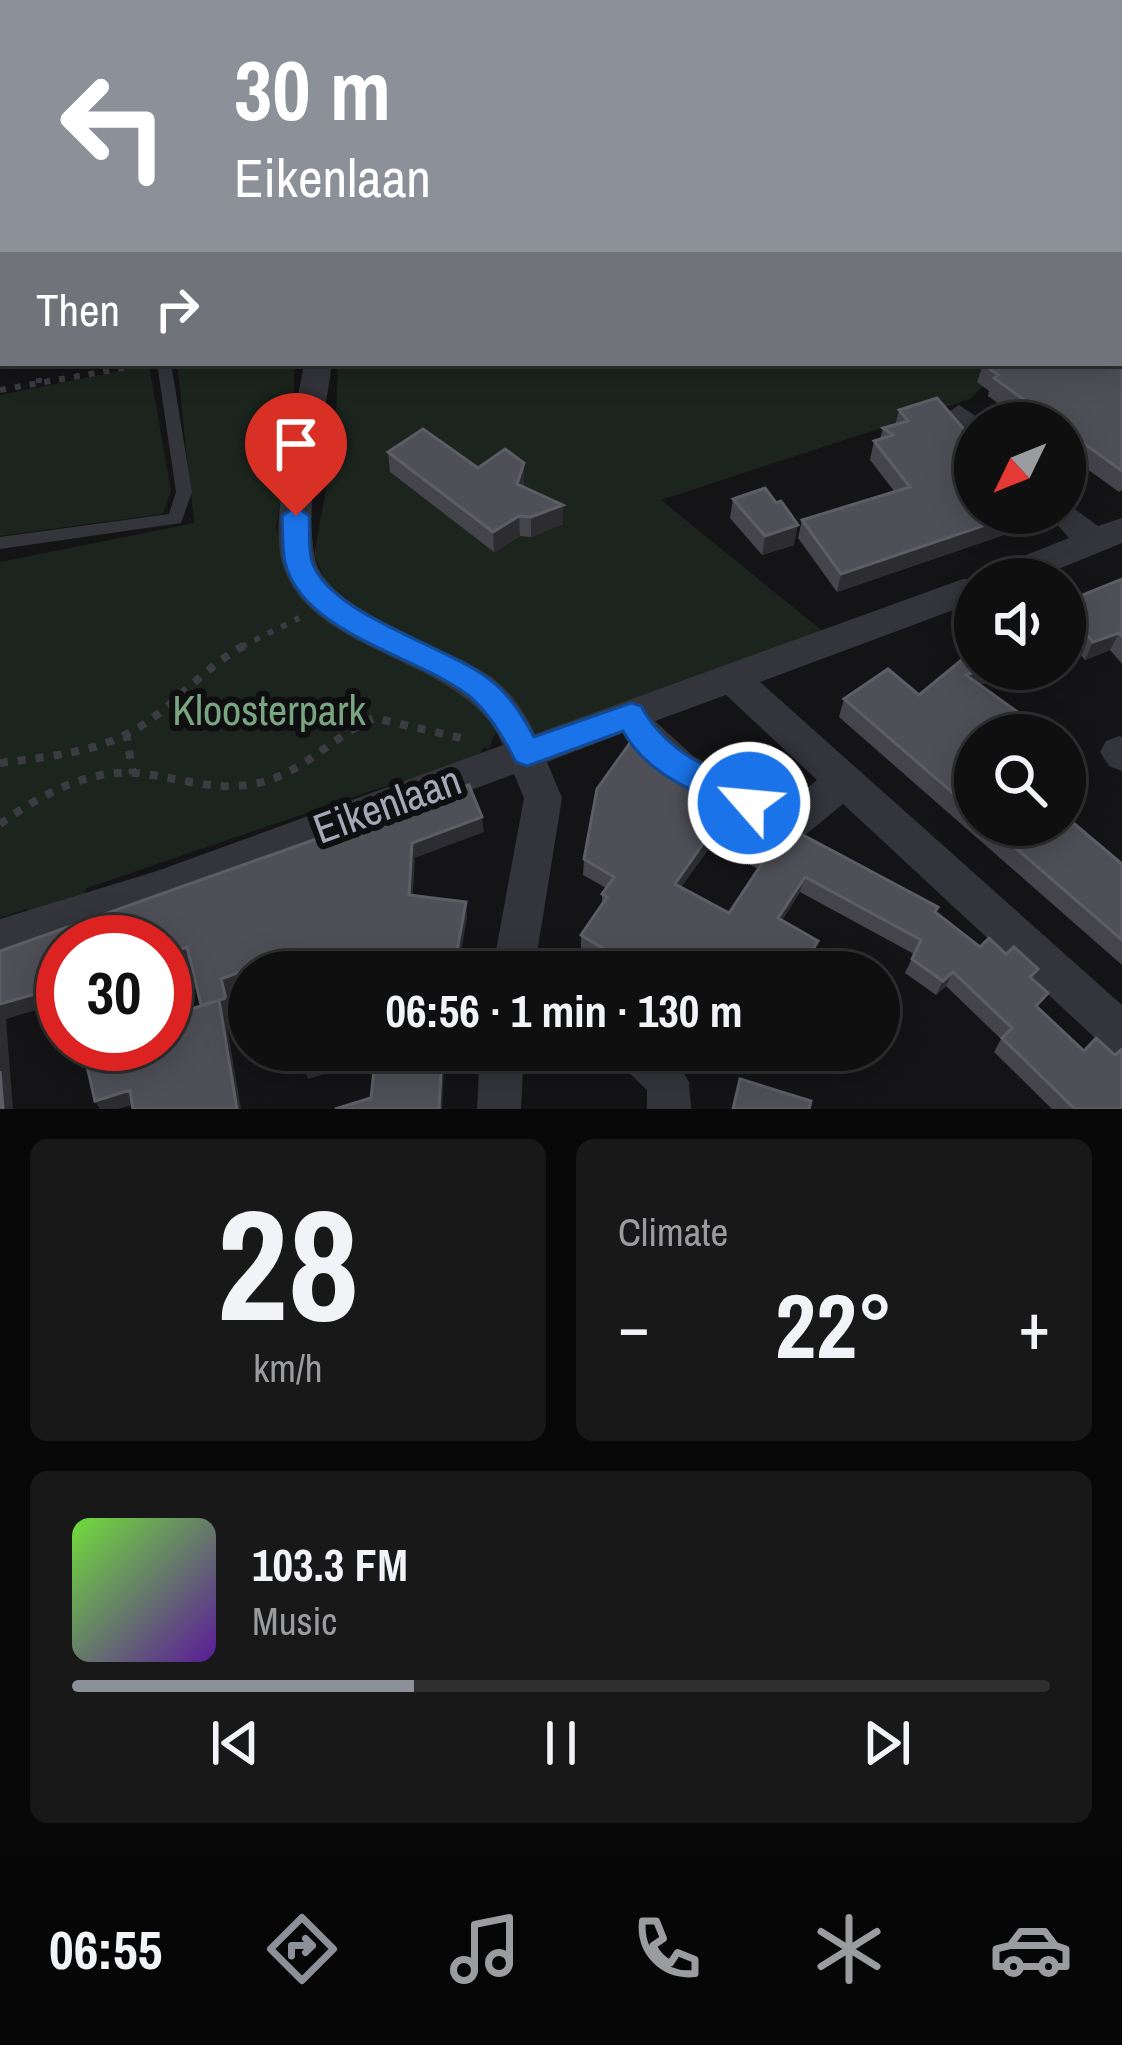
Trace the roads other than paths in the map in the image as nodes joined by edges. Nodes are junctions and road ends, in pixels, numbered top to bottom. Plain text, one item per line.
1 (164, 366) edge
2 (318, 366) edge
3 (1109, 537) edge
4 (0, 543) edge
5 (1054, 558) edge
6 (954, 596) edge
7 (730, 678) junction
8 (631, 715) junction
9 (510, 759) junction
10 (843, 781) junction
11 (0, 938) edge
12 (517, 951) edge
13 (1119, 1024) edge
14 (501, 1071) edge
15 (660, 1071) edge
16 (499, 1109) edge
17 (669, 1109) edge

1 - 4 lane
2 - 9 street
3 - 5 street
6 - 7 street, Eikenlaan
7 - 8 street, Eikenlaan
7 - 10 street
8 - 9 street, Eikenlaan
8 - 10 street
9 - 11 street, Eikenlaan
9 - 12 street
10 - 13 street
14 - 16 street
15 - 17 street

